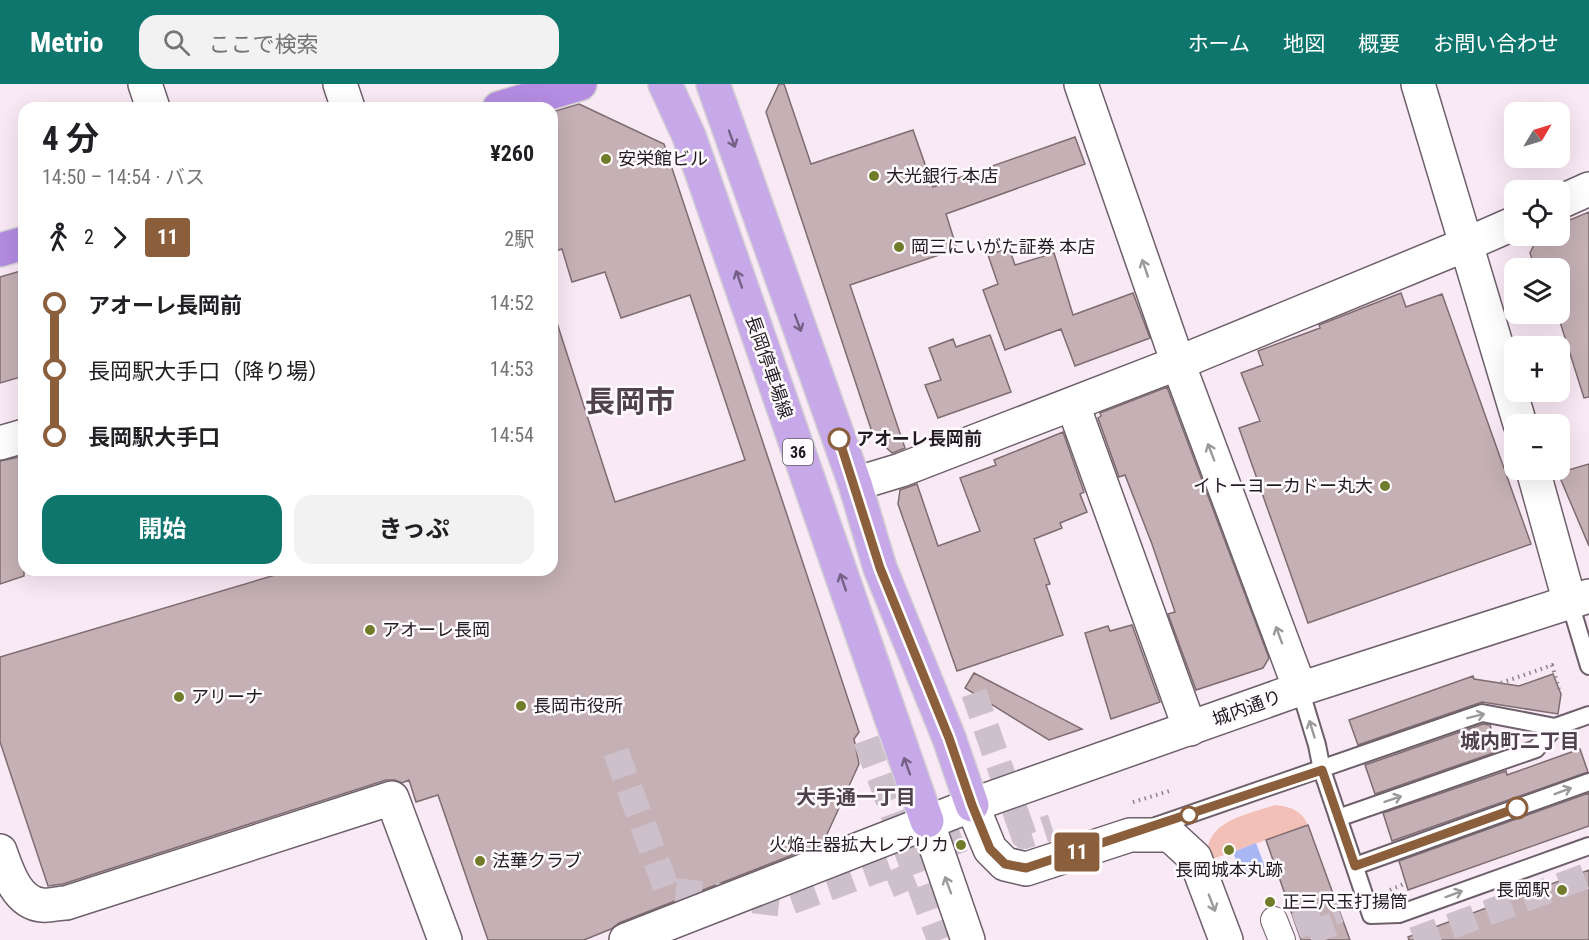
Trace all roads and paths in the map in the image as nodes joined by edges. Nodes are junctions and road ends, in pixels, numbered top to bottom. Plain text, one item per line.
1 (145, 84) edge
2 (340, 84) edge
3 (580, 84) edge
4 (665, 84) edge
5 (713, 84) edge
6 (1081, 84) edge
7 (1418, 84) edge
8 (151, 102) edge
9 (346, 102) edge
10 (519, 102) edge
11 (1589, 189) edge
12 (1570, 198) edge
13 (1504, 228) edge
14 (1467, 244) junction
15 (1178, 363) junction
16 (1073, 405) junction
17 (1517, 414) edge
18 (18, 438) edge
19 (0, 443) edge
20 (1537, 480) edge
21 (855, 484) junction
22 (1579, 600) edge
23 (1589, 666) edge
24 (1501, 683) dead end
25 (1300, 689) junction
26 (1559, 689) dead end
27 (1589, 715) edge
28 (1555, 727) junction
29 (1190, 729) junction
30 (1322, 770) junction
31 (1589, 782) edge
32 (972, 805) junction
33 (1338, 818) junction
34 (927, 821) junction
35 (1130, 835) junction
36 (1589, 846) edge
37 (0, 851) edge
38 (1355, 866) junction
39 (445, 940) edge
40 (626, 940) edge
41 (968, 940) edge
42 (1201, 940) edge
43 (1226, 940) edge

1 - 8 street
2 - 9 street
3 - 10 highway
34 -> 4 main road, 長岡停車場線 / 36
5 -> 21 main road, 36
15 -> 6 street
7 - 14 street
11 - 12 street
13 - 14 street
14 - 15 street
14 - 17 street
15 - 16 street
25 -> 15 street
16 - 21 street
16 - 29 street
18 - 19 street
20 - 22 street
21 - 32 main road, 36
22 - 23 lane
22 - 25 street, 城内通り
24 - 26 path
25 - 29 street, 城内通り
30 -> 25 lane
27 - 28 lane
30 -> 28 lane
33 -> 28 lane
29 - 32 street, 城内通り
30 - 33 lane
30 - 35 lane
38 -> 31 lane
32 - 34 street, 城内通り
32 - 35 street
33 - 38 lane
34 - 40 street, 城内通り
41 -> 34 street
35 - 42 street
35 -> 43 street
38 -> 36 lane
37 - 39 street

